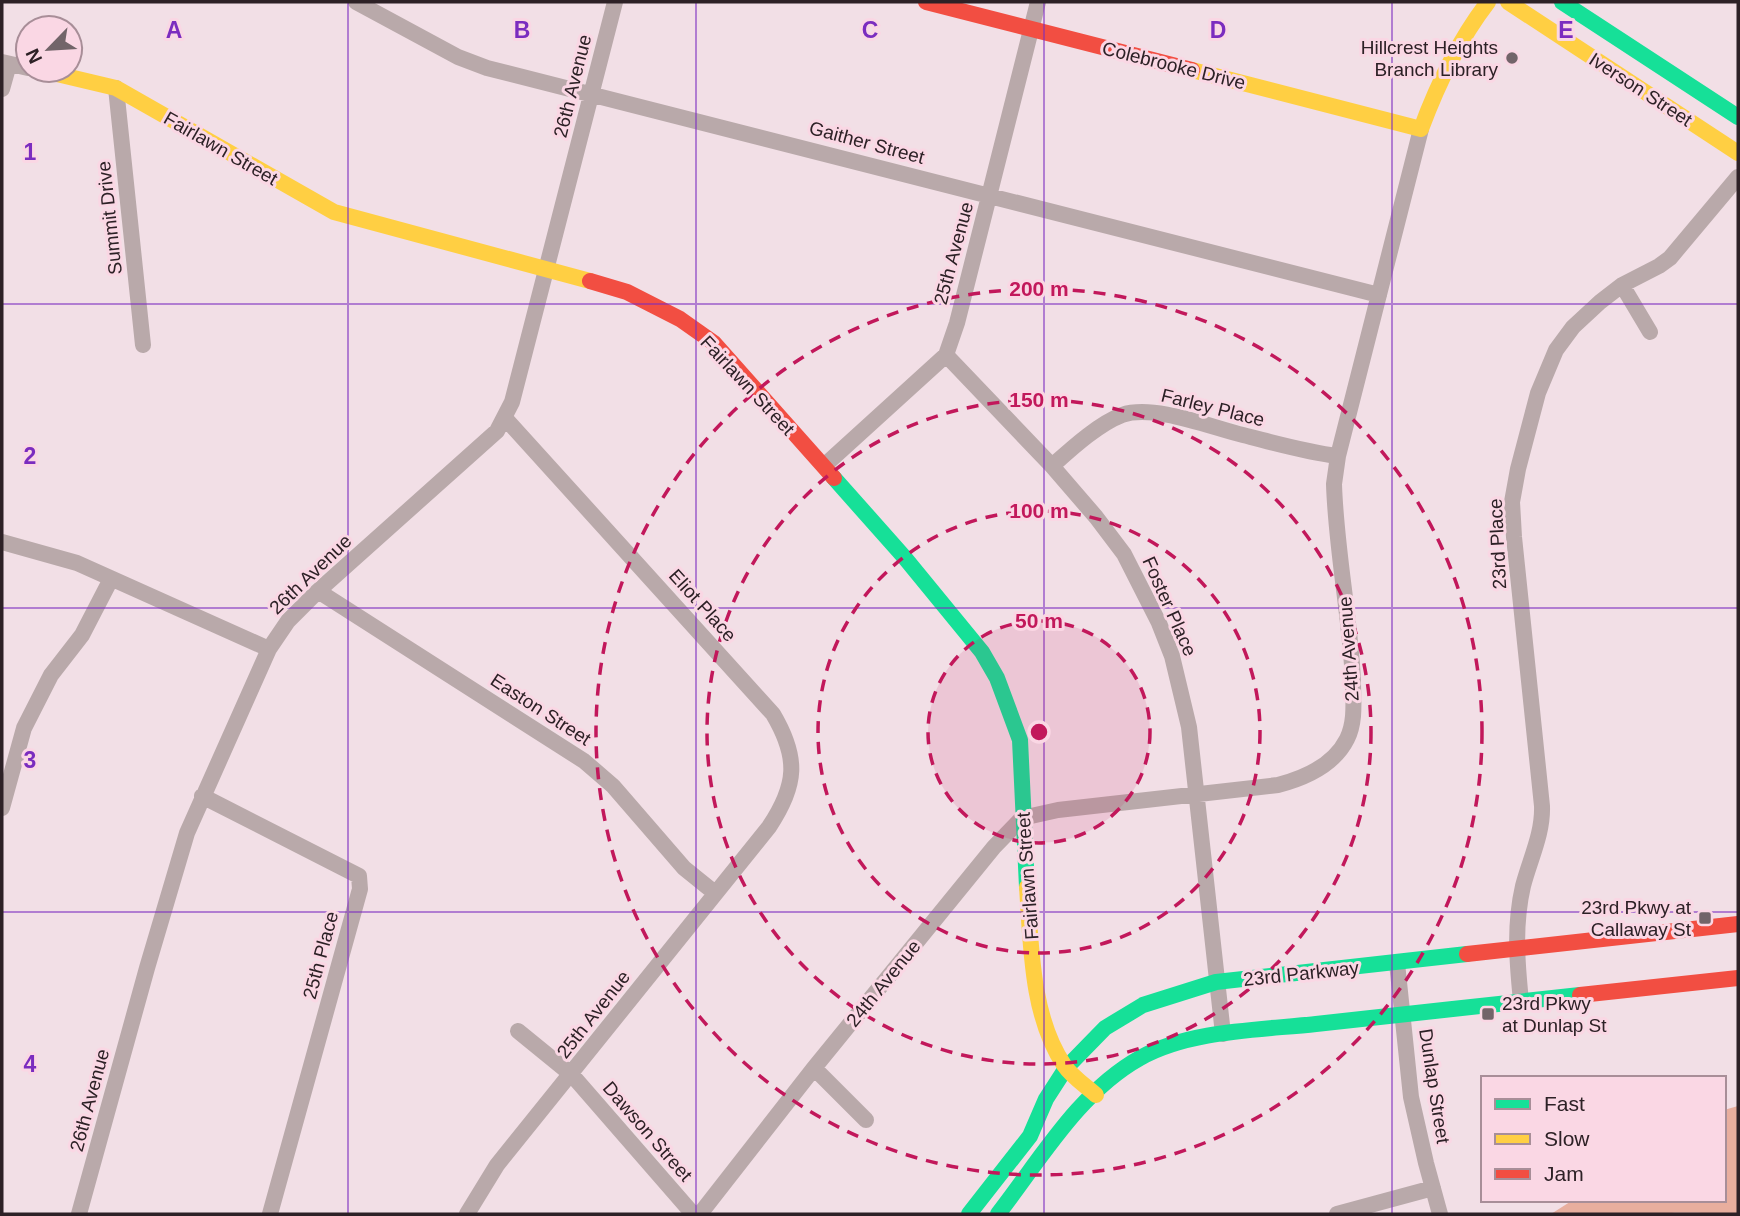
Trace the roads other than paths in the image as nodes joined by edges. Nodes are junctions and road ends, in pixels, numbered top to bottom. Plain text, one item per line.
1 (356, 2) edge
2 (615, 2) edge
3 (926, 2) edge
4 (1038, 2) edge
5 (1488, 2) edge
6 (1508, 2) edge
7 (1562, 2) edge
8 (1030, 29) junction
9 (5, 63) edge
10 (84, 80) edge
11 (116, 88) junction
12 (2, 89) edge
13 (592, 93) junction
14 (1738, 117) edge
15 (1421, 129) junction
16 (1738, 153) edge
17 (1738, 177) edge
18 (990, 195) junction
19 (548, 269) junction
20 (1622, 285) junction
21 (1379, 295) junction
22 (1650, 332) dead end
23 (143, 345) dead end
24 (946, 355) junction
25 (505, 418) junction
26 (1338, 456) junction
27 (824, 465) junction
28 (1052, 466) junction
29 (2, 542) edge
30 (111, 579) junction
31 (318, 591) junction
32 (269, 649) junction
33 (1197, 794) junction
34 (202, 796) junction
35 (2, 808) edge
36 (1022, 818) junction
37 (756, 842) joint
38 (715, 893) junction
39 (1738, 924) edge
40 (1515, 949) junction
41 (1397, 963) junction
42 (1738, 978) edge
43 (1216, 982) junction
44 (1521, 1001) junction
45 (1404, 1014) junction
46 (517, 1031) dead end
47 (1223, 1034) junction
48 (814, 1068) junction
49 (1066, 1068) junction
50 (572, 1074) junction
51 (1096, 1095) junction
52 (866, 1120) dead end
53 (1433, 1188) junction
54 (79, 1214) edge
55 (270, 1214) edge
56 (467, 1214) edge
57 (693, 1214) edge
58 (700, 1214) edge
59 (969, 1214) edge
60 (998, 1214) edge
61 (1337, 1214) edge
62 (1440, 1214) edge

1 - 13 street, Gaither Street
2 - 13 street, 26th Avenue
3 - 8 street, Colebrooke Drive
4 - 8 street, 25th Avenue
5 - 15 street, 24th Avenue
6 - 16 street, Iverson Street
7 - 14 street, Iverson Street
8 - 15 street, Colebrooke Drive
8 - 18 street, 25th Avenue
9 - 12 street
10 - 11 street, Fairlawn Street
11 - 19 street, Fairlawn Street
11 - 23 street, Summit Drive
13 - 18 street, Gaither Street
13 - 19 street, 26th Avenue
15 - 21 street, 24th Avenue
17 - 20 street, 23rd Place
18 - 21 street, Gaither Street
18 - 24 street, 25th Avenue
19 - 25 street, 26th Avenue
19 - 27 street, Fairlawn Street
20 - 22 street
20 - 40 street, 23rd Place
21 - 26 street, 24th Avenue
24 - 27 street, 25th Avenue
24 - 28 street, Foster Place
25 - 31 street, 26th Avenue
25 - 37 street, Eliot Place
26 - 28 street, Farley Place
26 - 33 street, 24th Avenue
27 - 36 street, Fairlawn Street
28 - 33 street, Foster Place
29 - 30 street
30 - 32 street
30 - 35 street
31 - 32 street, 26th Avenue
31 - 38 street, Easton Street
32 - 34 street, 26th Avenue
33 - 36 street, 24th Avenue
33 - 43 street, Foster Place
34 - 54 street, 26th Avenue
34 - 55 street, 25th Place
36 - 48 street, 24th Avenue
36 - 49 street, Fairlawn Street
37 - 38 street, 25th Avenue
38 - 50 street, 25th Avenue
39 - 40 street, 23rd Parkway
40 - 41 street, 23rd Parkway
40 - 44 street, 23rd Place
41 - 43 street, 23rd Parkway
41 - 45 street, Dunlap Street
42 - 44 street
43 - 47 street, Foster Place
43 - 49 street, 23rd Parkway
44 - 45 street
45 - 47 street
45 - 53 street, Dunlap Street
46 - 50 street, Dawson Street
47 - 51 street
48 - 52 street
48 - 58 street, 24th Avenue
49 - 51 street, Fairlawn Street
49 - 59 street, 23rd Parkway
50 - 56 street, 25th Avenue
50 - 57 street, Dawson Street
51 - 60 street
53 - 61 street
53 - 62 street, Dunlap Street

